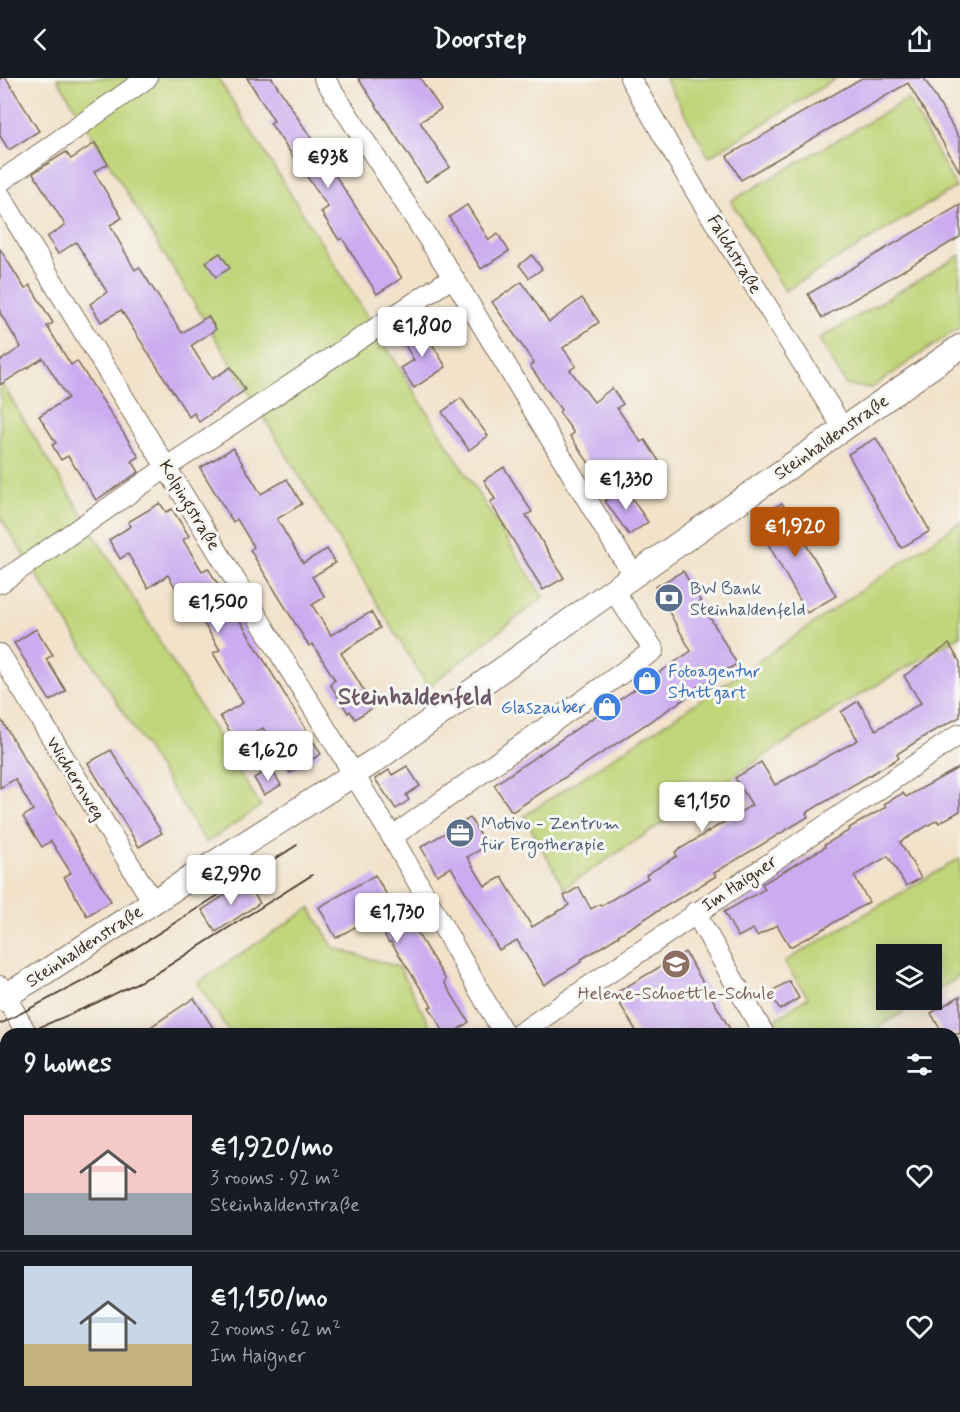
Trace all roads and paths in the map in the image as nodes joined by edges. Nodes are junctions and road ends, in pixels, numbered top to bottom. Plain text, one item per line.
1 (147, 78) edge
2 (324, 78) edge
3 (630, 78) edge
4 (0, 183) edge
5 (0, 195) edge
6 (453, 277) junction
7 (960, 347) edge
8 (843, 428) junction
9 (167, 467) junction
10 (635, 574) junction
11 (0, 583) edge
12 (613, 590) junction
13 (0, 654) edge
14 (960, 734) edge
15 (353, 776) junction
16 (392, 837) junction
17 (153, 902) junction
18 (695, 912) junction
19 (2, 994) edge
20 (23, 1028) edge
21 (501, 1028) edge
22 (528, 1028) edge
23 (761, 1028) edge

1 - 4 street
2 - 6 street
3 - 8 street, Falchstraße
5 - 9 street, Kolpingstraße
6 - 9 street
6 - 10 street
7 - 8 street, Steinhaldenstraße
8 - 10 street, Steinhaldenstraße
9 - 11 street
9 - 15 street, Kolpingstraße
10 - 12 street, Steinhaldenstraße
12 - 15 street, Steinhaldenstraße
12 - 16 street
13 - 17 street, Wichernweg
14 - 18 street, Im Haigner
15 - 16 street, Kolpingstraße
15 - 17 street, Steinhaldenstraße
16 - 21 street, Kolpingstraße
17 - 19 street, Steinhaldenstraße
18 - 22 street, Im Haigner
18 - 23 street
19 - 20 street

